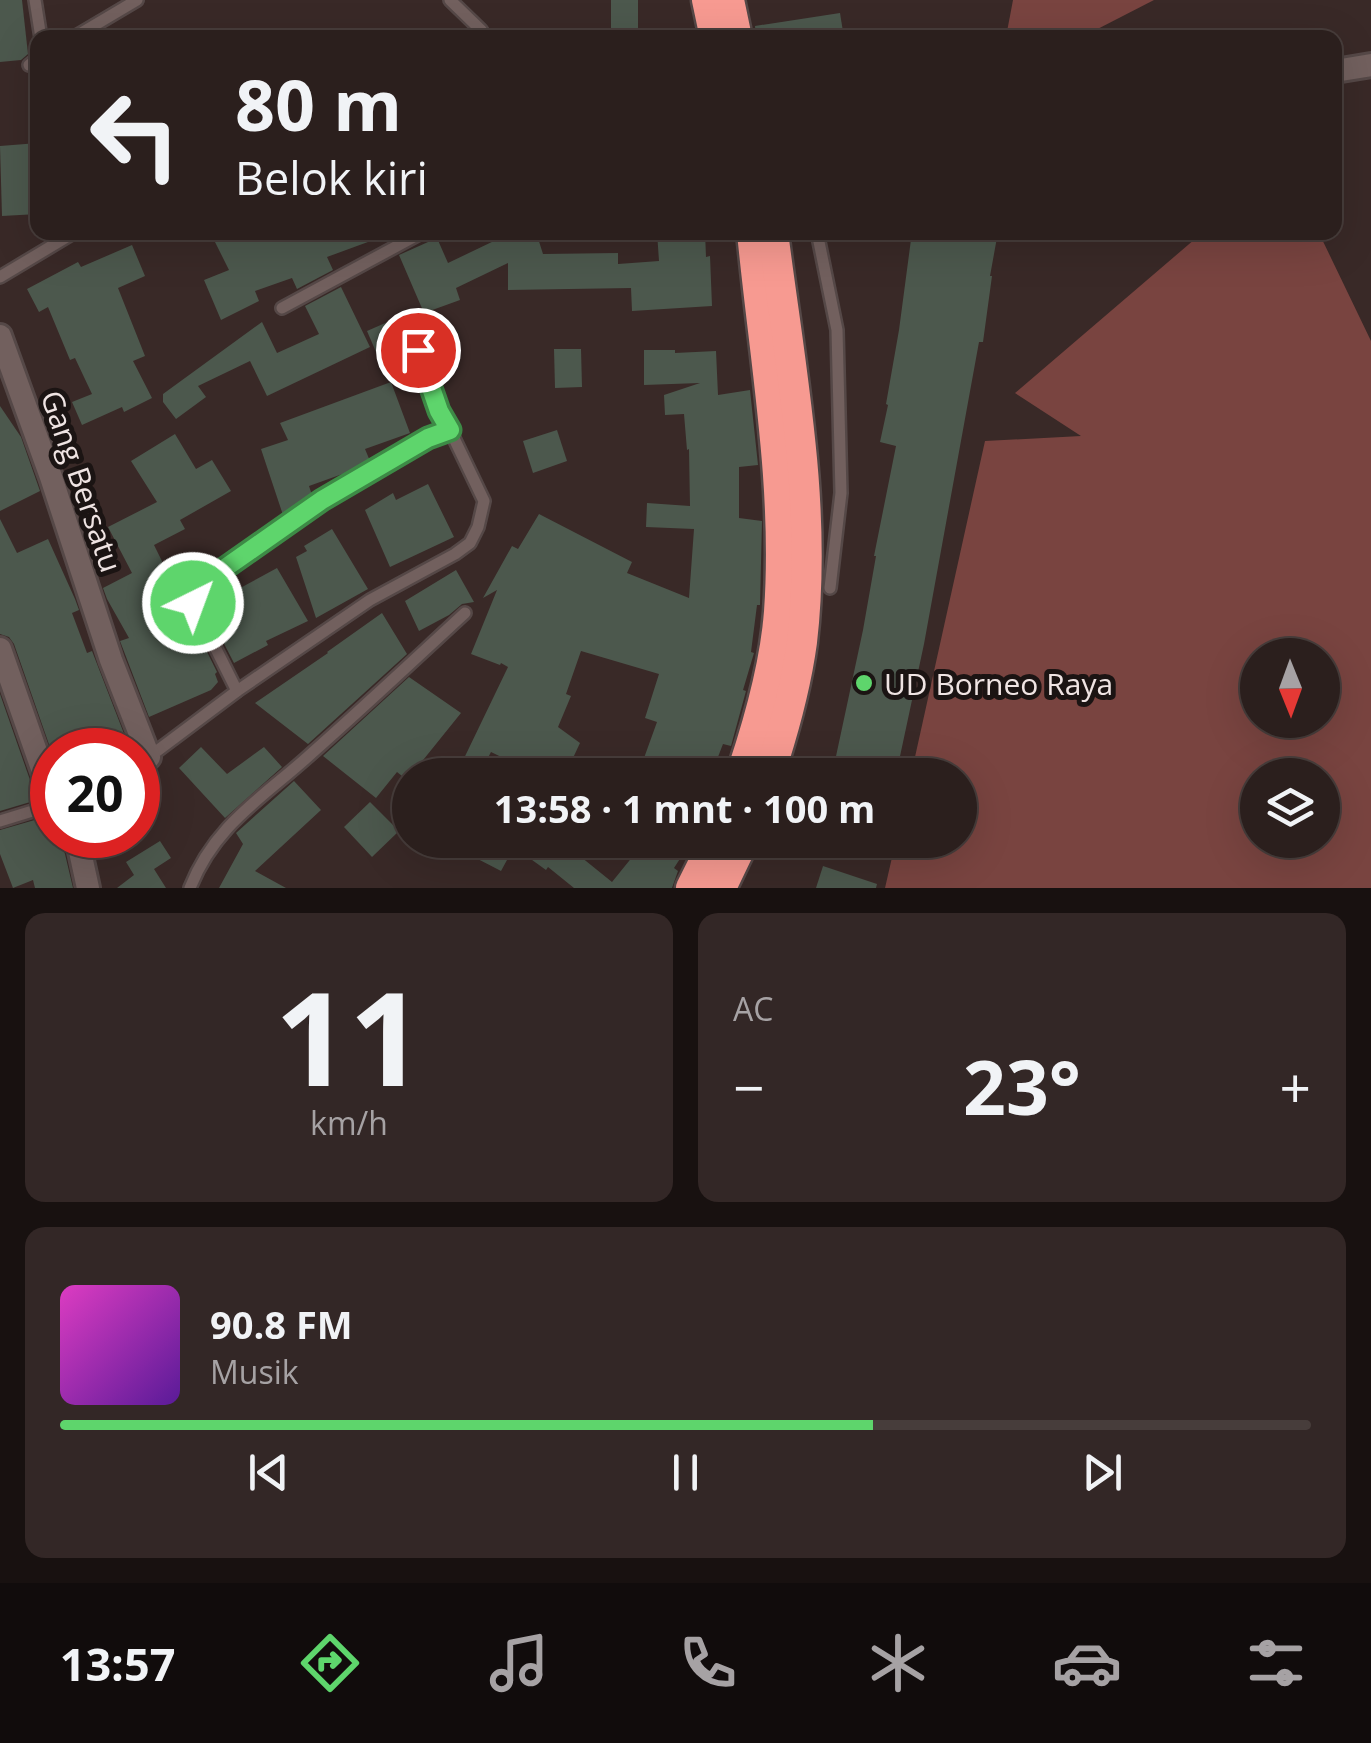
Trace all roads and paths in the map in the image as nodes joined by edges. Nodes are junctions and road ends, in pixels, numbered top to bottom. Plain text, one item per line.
1 (35, 0) edge
2 (136, 0) edge
3 (450, 0) edge
4 (707, 0) edge
5 (729, 0) edge
6 (40, 30) edge
7 (86, 30) edge
8 (481, 30) edge
9 (713, 30) edge
10 (735, 30) edge
11 (1371, 65) edge
12 (1342, 70) edge
13 (61, 240) edge
14 (408, 240) edge
15 (753, 240) edge
16 (774, 240) edge
17 (819, 240) edge
18 (0, 277) edge
19 (282, 308) dead end
20 (408, 320) dead end
21 (0, 336) edge
22 (450, 430) junction
23 (830, 588) dead end
24 (465, 613) dead end
25 (0, 648) edge
26 (237, 691) junction
27 (133, 728) edge
28 (30, 734) edge
29 (160, 748) edge
30 (746, 758) edge
31 (774, 758) edge
32 (30, 812) edge
33 (0, 820) edge
34 (80, 858) edge
35 (706, 858) edge
36 (735, 858) edge
37 (88, 888) edge
38 (190, 888) edge
39 (691, 888) edge
40 (721, 888) edge

1 - 6 lane
2 - 7 lane
3 - 8 lane
4 - 9 highway
5 - 10 highway
11 - 12 street
13 - 18 lane
14 - 19 lane
15 - 30 highway
16 - 31 highway
17 - 23 lane
20 - 22 lane
21 - 27 street, Gang Bersatu
22 - 26 lane
22 - 26 lane
24 - 38 lane
25 - 28 street
26 - 29 lane
32 - 33 lane
34 - 37 street
35 - 39 highway
36 - 40 highway

